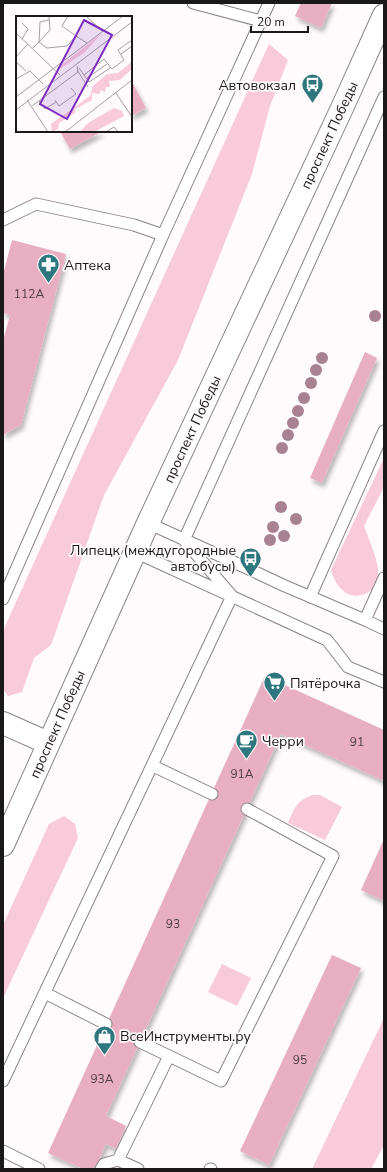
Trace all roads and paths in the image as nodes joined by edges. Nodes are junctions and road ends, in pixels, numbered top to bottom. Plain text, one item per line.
1 (193, 3) edge
2 (268, 3) edge
3 (384, 15) edge
4 (261, 21) junction
5 (384, 97) edge
6 (3, 220) edge
7 (163, 235) junction
8 (384, 431) edge
9 (148, 524) junction
10 (184, 540) junction
11 (135, 552) junction
12 (384, 578) edge
13 (232, 596) junction
14 (310, 597) junction
15 (3, 599) edge
16 (365, 620) junction
17 (384, 629) edge
18 (384, 682) edge
19 (3, 723) edge
20 (48, 743) junction
21 (153, 766) junction
22 (212, 794) dead end
23 (246, 810) dead end
24 (3, 844) edge
25 (45, 993) junction
26 (106, 1024) dead end
27 (140, 1042) dead end
28 (169, 1056) junction
29 (3, 1081) edge
30 (3, 1151) edge
31 (118, 1160) junction
32 (39, 1169) edge
33 (101, 1169) edge
34 (138, 1169) edge

1 - 4 lane
2 - 4 lane
3 - 9 main road, проспект Победы
4 - 7 lane
5 - 10 lane
6 - 7 lane
7 - 15 lane
8 - 14 lane
9 - 10 lane
9 - 11 main road, проспект Победы
10 - 13 lane
10 - 14 lane
11 - 13 lane
11 - 20 main road, проспект Победы
12 - 16 lane
13 - 18 lane
13 - 21 lane
14 - 16 lane
16 - 17 lane
19 - 20 main road
20 - 24 main road, проспект Победы
21 - 22 lane
21 - 25 lane
23 - 28 lane
25 - 26 lane
25 - 29 lane
27 - 28 lane
28 - 31 lane
30 - 32 lane
31 - 33 lane
31 - 34 lane

